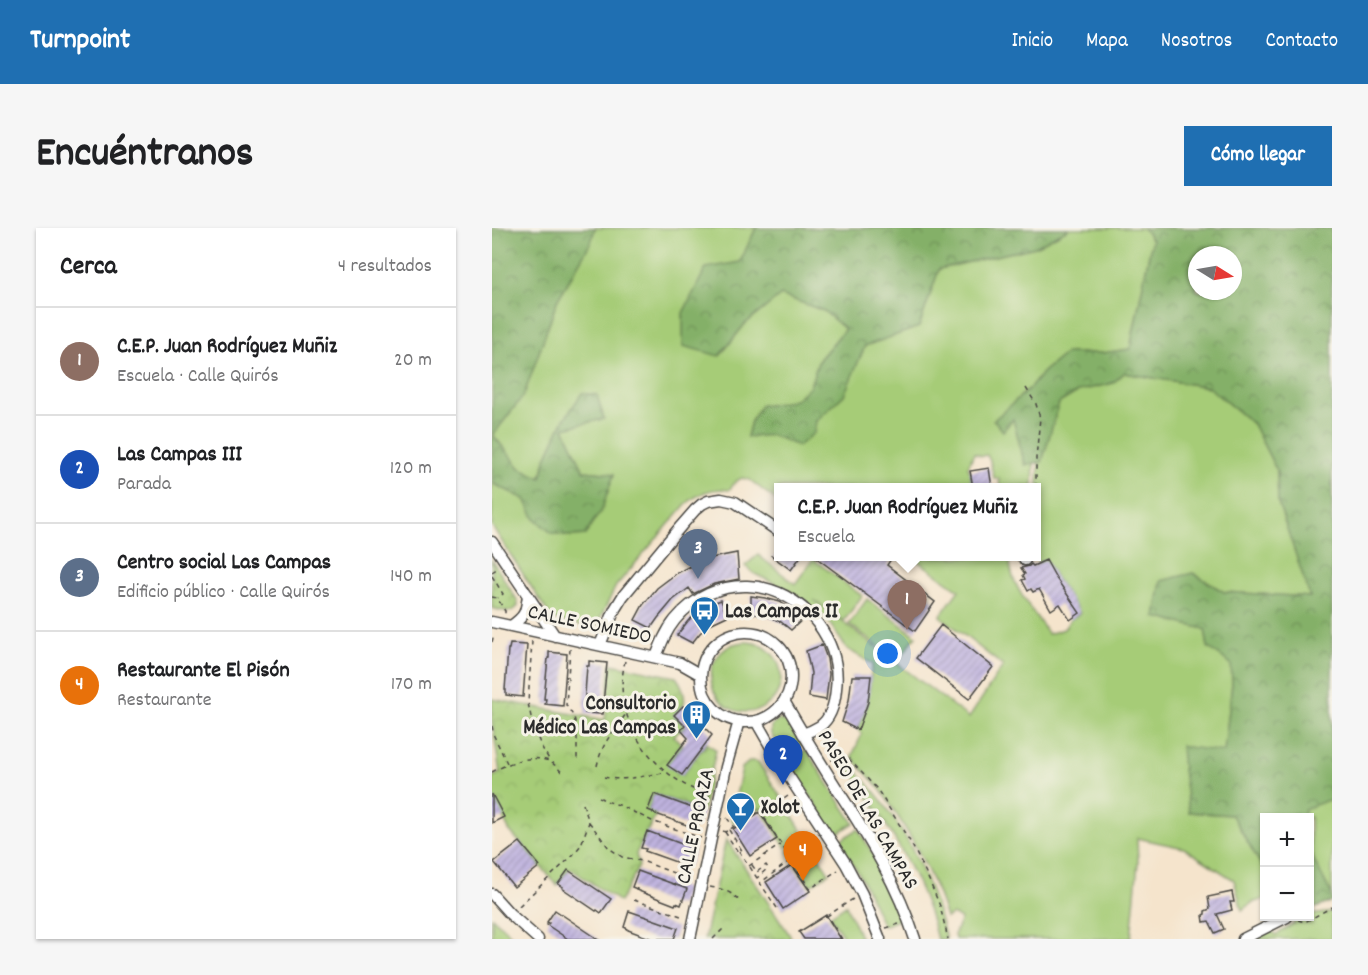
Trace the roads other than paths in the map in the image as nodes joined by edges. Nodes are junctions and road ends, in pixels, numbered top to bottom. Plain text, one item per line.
1 (774, 528) edge
2 (492, 542) edge
3 (528, 595) junction
4 (502, 625) edge
5 (555, 636) junction
6 (600, 645) junction
7 (656, 657) junction
8 (703, 662) junction
9 (680, 663) junction
10 (701, 675) junction
11 (784, 701) junction
12 (756, 721) junction
13 (739, 722) junction
14 (803, 734) junction
15 (492, 894) edge
16 (1277, 921) edge
17 (878, 936) edge
18 (538, 939) edge
19 (690, 939) edge
20 (915, 939) edge
21 (1243, 939) edge

1 - 6 street
2 - 3 street
3 - 4 street
3 - 5 street
4 - 5 street, CALLE SOMIEDO
5 - 6 street, CALLE SOMIEDO
6 - 7 street, CALLE SOMIEDO
7 - 9 street, CALLE SOMIEDO
7 - 14 street
8 - 9 street, CALLE SOMIEDO
8 - 10 street
8 - 11 street
9 - 10 street, CALLE SOMIEDO
10 - 13 street
11 - 12 street
11 - 14 street, PASEO DE LAS CAMPAS
12 - 13 street
12 - 17 street
13 - 19 street, CALLE PROAZA
14 - 20 street, PASEO DE LAS CAMPAS
15 - 18 street
16 - 21 street

